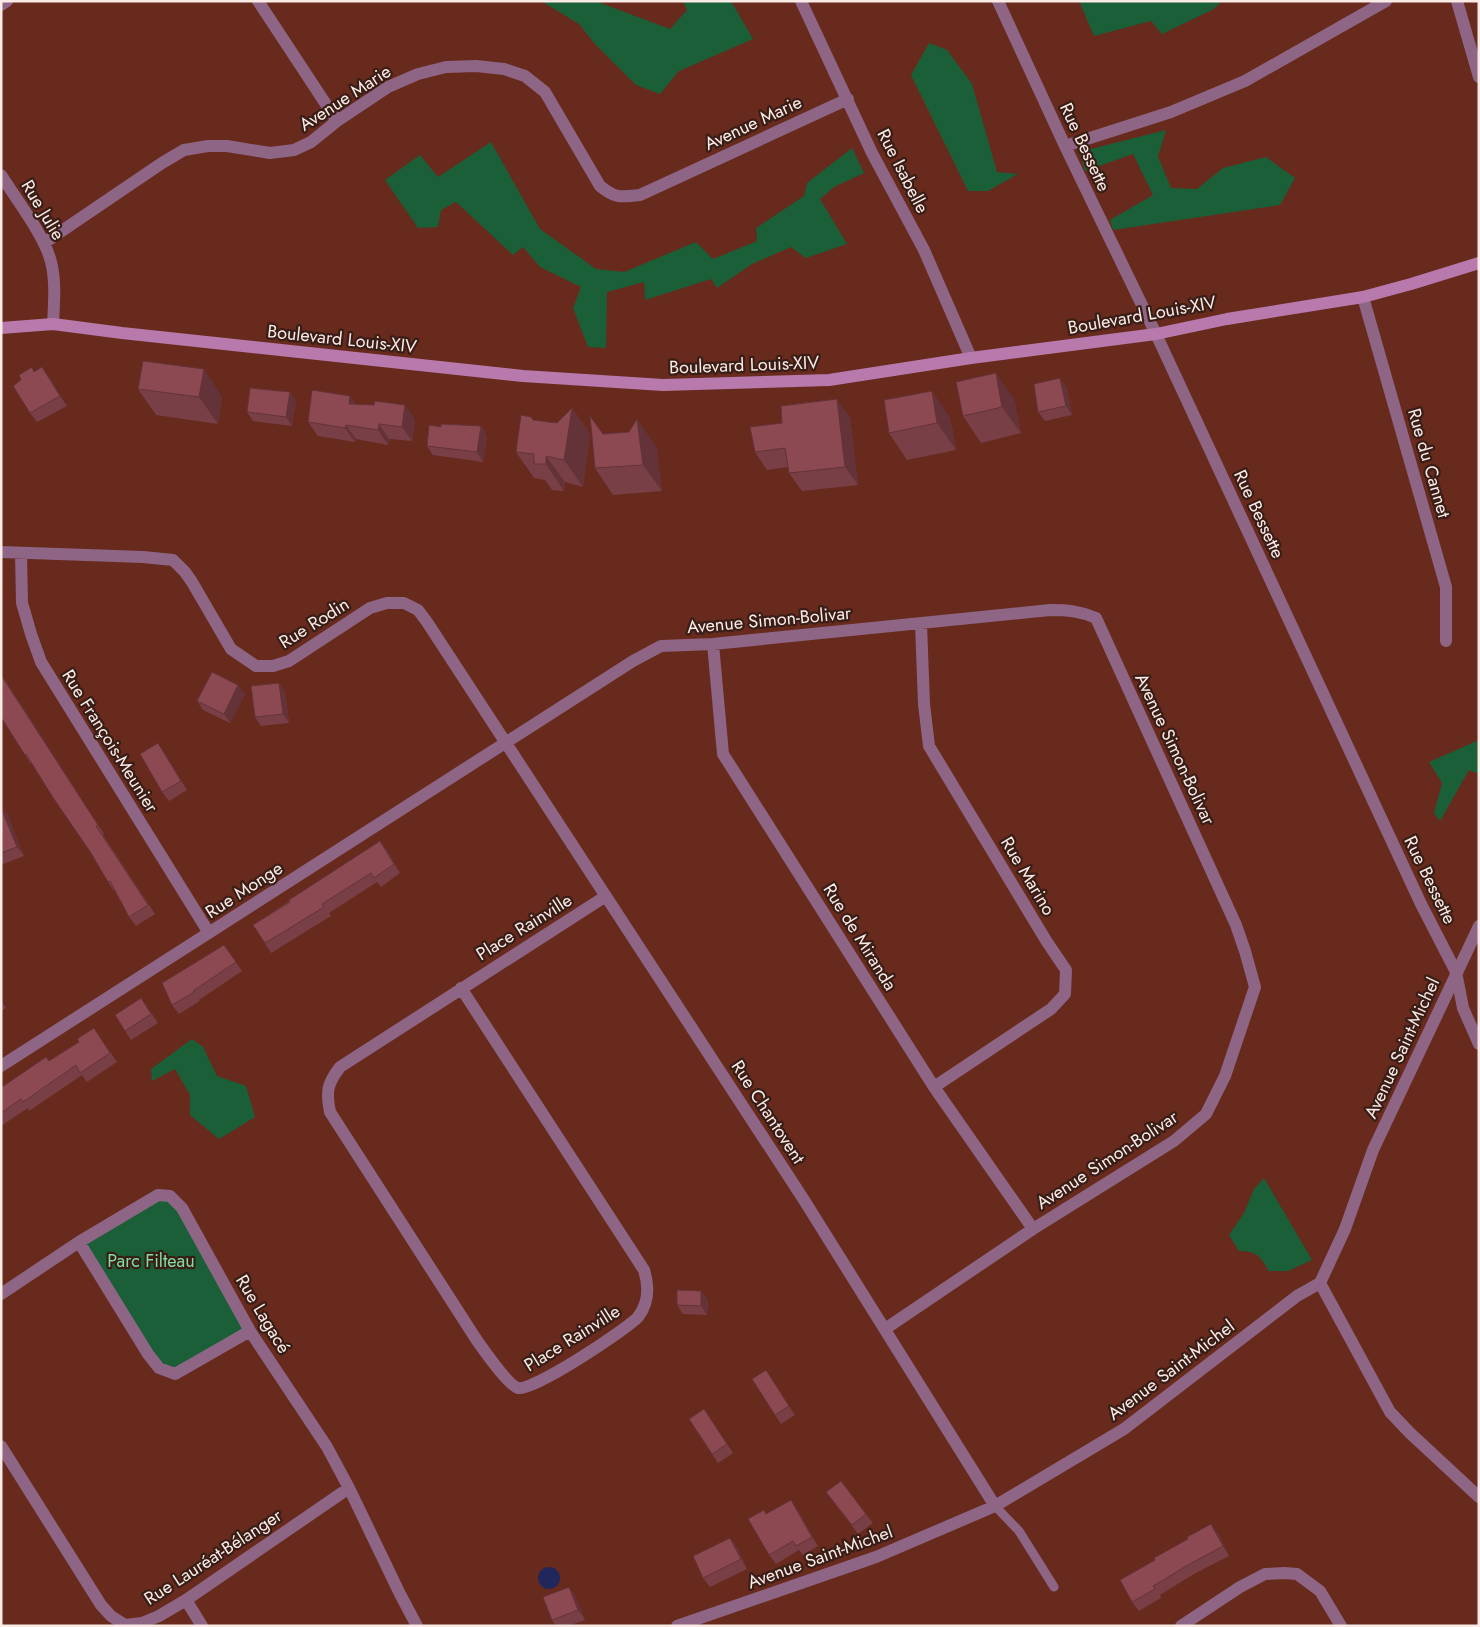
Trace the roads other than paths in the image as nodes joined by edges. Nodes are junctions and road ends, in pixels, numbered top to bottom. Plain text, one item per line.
1 (7, 1) edge
2 (258, 1) edge
3 (801, 1) edge
4 (998, 1) edge
5 (1386, 1) edge
6 (1457, 1) edge
7 (1, 5) edge
8 (1479, 77) edge
9 (848, 99) junction
10 (337, 121) junction
11 (1065, 146) junction
12 (1, 175) edge
13 (44, 243) junction
14 (1479, 263) edge
15 (1363, 297) junction
16 (53, 324) junction
17 (1, 328) edge
18 (1156, 334) junction
19 (971, 358) junction
20 (1, 552) edge
21 (21, 553) junction
22 (921, 624) junction
23 (1446, 641) dead end
24 (713, 644) junction
25 (505, 742) junction
26 (606, 896) junction
27 (1479, 926) edge
28 (209, 933) junction
29 (1456, 972) junction
30 (461, 988) junction
31 (1479, 1044) edge
32 (1, 1066) edge
33 (934, 1087) junction
34 (1033, 1229) junction
35 (79, 1242) junction
36 (1320, 1283) junction
37 (1, 1294) edge
38 (885, 1329) junction
39 (250, 1331) junction
40 (2, 1450) edge
41 (349, 1488) junction
42 (1479, 1497) edge
43 (995, 1506) junction
44 (1054, 1587) dead end
45 (186, 1600) junction
46 (202, 1626) edge
47 (417, 1626) edge
48 (677, 1626) edge
49 (1181, 1626) edge
50 (1341, 1626) edge

1 - 7 street
2 - 10 street
3 - 9 street, Rue Isabelle
4 - 11 street, Rue Bessette
5 - 11 street
6 - 8 street
9 - 10 street, Avenue Marie
9 - 19 street, Rue Isabelle
10 - 13 street, Avenue Marie
11 - 18 street, Rue Bessette
12 - 13 street, Rue Julie
13 - 16 street, Rue Julie
14 - 15 main road, Boulevard Louis-XIV
15 - 18 main road, Boulevard Louis-XIV
15 - 23 street, Rue du Cannet
16 - 17 main road, Boulevard Louis-XIV
16 - 19 main road, Boulevard Louis-XIV
18 - 19 main road, Boulevard Louis-XIV
18 - 29 street, Rue Bessette
20 - 21 street, Rue Rodin
21 - 25 street, Rue Rodin
21 - 28 street, Rue François-Meunier
22 - 24 street, Avenue Simon-Bolivar
22 - 33 street, Rue Marino
22 - 34 street, Avenue Simon-Bolivar
24 - 25 street, Avenue Simon-Bolivar
24 - 33 street, Rue de Miranda
25 - 26 street, Rue Chantovent
25 - 28 street, Rue Monge
26 - 30 street, Place Rainville
26 - 38 street, Rue Chantovent
27 - 29 street, Avenue Saint-Michel
28 - 32 street, Rue Monge
29 - 31 street, Rue Bessette
29 - 36 street, Avenue Saint-Michel
30 - 30 street, Place Rainville
33 - 34 street, Rue de Miranda
34 - 38 street, Avenue Simon-Bolivar
35 - 37 street, Rue Lagacé
35 - 39 street
35 - 39 street, Rue Lagacé
36 - 42 street
36 - 43 street, Avenue Saint-Michel
38 - 43 street, Rue Chantovent
39 - 41 street, Rue Lagacé
40 - 45 street, Rue Lauréat-Bélanger
41 - 45 street, Rue Lauréat-Bélanger
41 - 47 street, Rue Lagacé
43 - 44 lane
43 - 48 street, Avenue Saint-Michel
45 - 46 street
49 - 50 street

